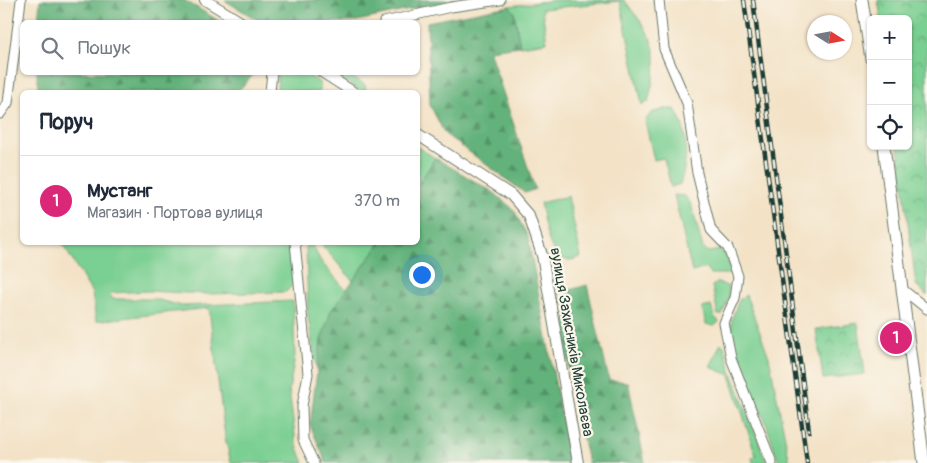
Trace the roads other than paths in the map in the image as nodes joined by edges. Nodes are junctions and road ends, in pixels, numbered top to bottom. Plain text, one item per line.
1 (21, 0) edge
2 (205, 0) edge
3 (500, 0) edge
4 (659, 0) edge
5 (862, 0) edge
6 (238, 20) edge
7 (393, 20) edge
8 (867, 33) edge
9 (272, 75) edge
10 (327, 75) edge
11 (270, 90) edge
12 (350, 90) edge
13 (0, 114) edge
14 (420, 136) edge
15 (885, 150) edge
16 (295, 245) edge
17 (902, 289) junction
18 (927, 309) edge
19 (924, 446) edge
20 (314, 463) edge
21 (578, 463) edge
22 (772, 463) edge
23 (924, 463) edge

1 - 13 street
2 - 6 street
3 - 7 street
4 - 22 street
5 - 8 main road
9 - 11 street
10 - 12 street
14 - 21 street, вулиця Захисників Миколаєва
15 - 17 main road
16 - 20 street
17 - 18 street
17 - 19 main road
19 - 23 main road

